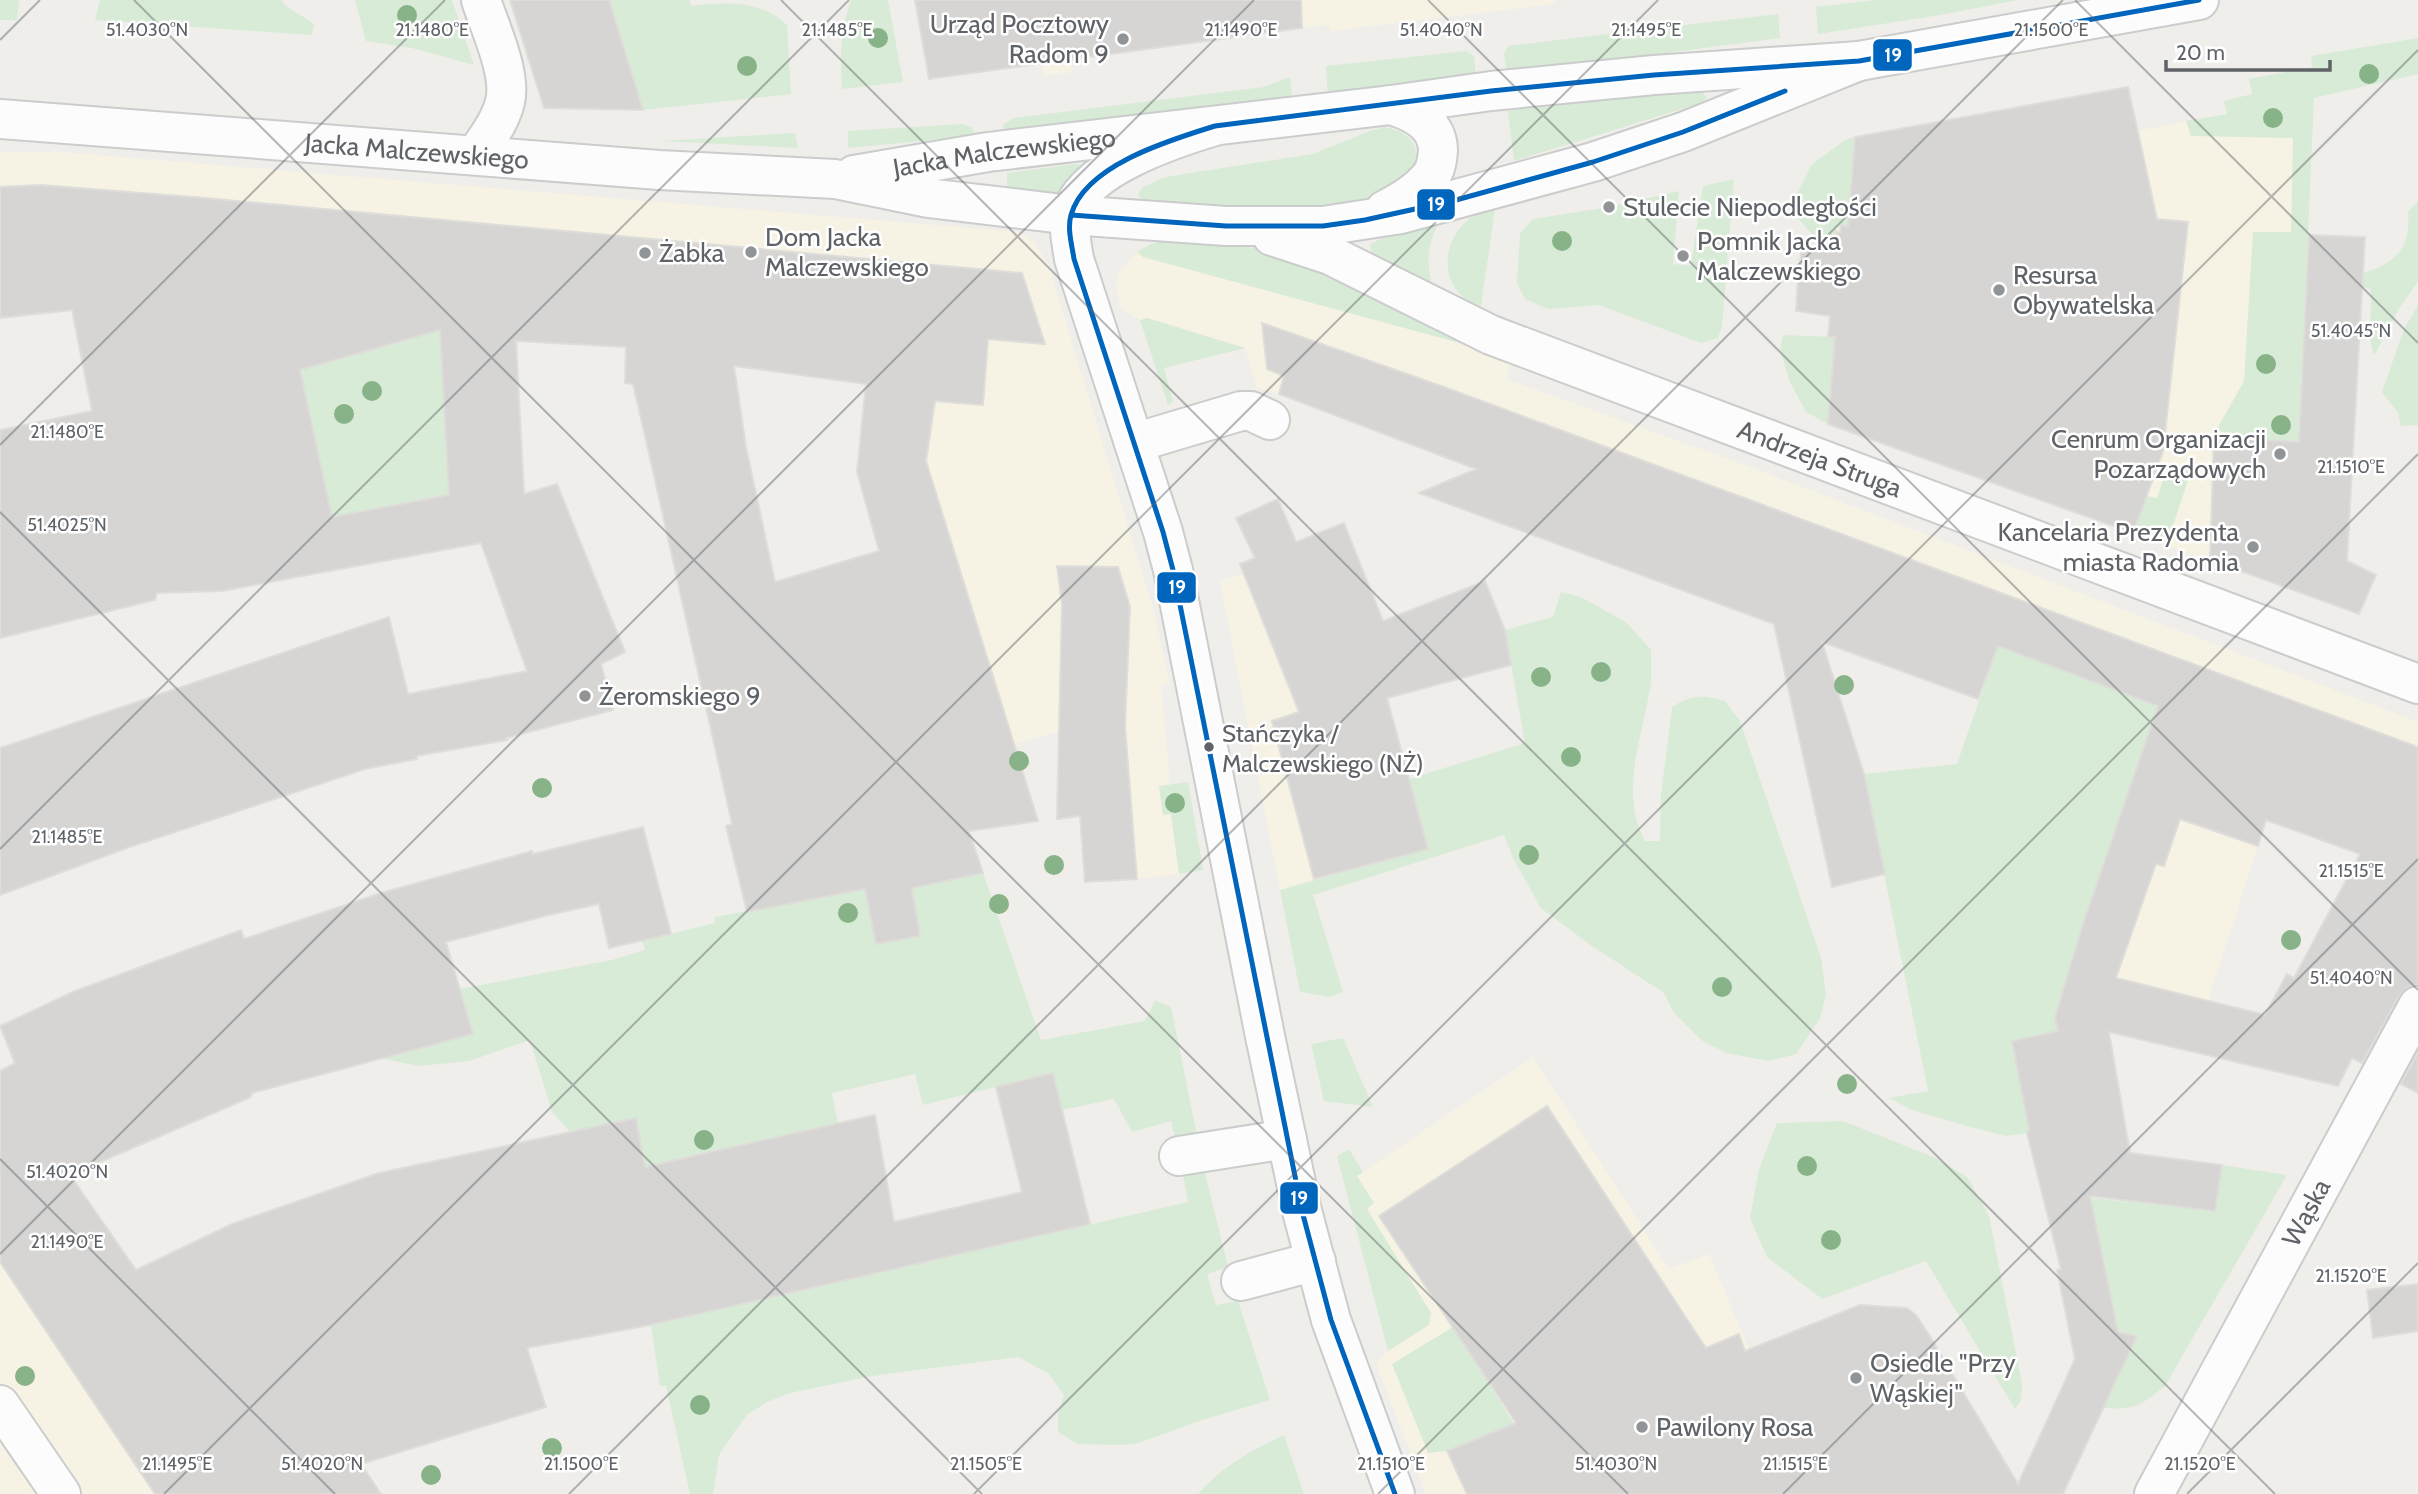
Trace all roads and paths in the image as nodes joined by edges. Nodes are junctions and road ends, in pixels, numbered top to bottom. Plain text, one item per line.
1 (481, 0) edge
2 (2199, 0) edge
3 (1859, 61) junction
4 (1391, 105) junction
5 (0, 119) edge
6 (1215, 126) junction
7 (476, 155) junction
8 (835, 179) junction
9 (1071, 215) junction
10 (1365, 220) junction
11 (1226, 226) junction
12 (1270, 420) dead end
13 (1134, 443) junction
14 (2418, 684) edge
15 (2418, 1006) edge
16 (1287, 1139) junction
17 (1180, 1156) dead end
18 (1315, 1261) junction
19 (1241, 1281) dead end
20 (0, 1405) edge
21 (61, 1494) edge
22 (1395, 1494) edge
23 (2154, 1494) edge

1 - 7 street
2 - 3 street, Jacka Malczewskiego
3 - 4 street, Jacka Malczewskiego
3 - 10 street, Jacka Malczewskiego
4 - 6 street, Jacka Malczewskiego
4 - 10 street, Jacka Malczewskiego
5 - 7 street, Jacka Malczewskiego
6 - 8 street, Jacka Malczewskiego
6 - 9 street, Jacka Malczewskiego
7 - 8 street, Jacka Malczewskiego
8 - 9 street, Jacka Malczewskiego
9 - 11 street, Jacka Malczewskiego
9 - 13 street
10 - 11 street, Jacka Malczewskiego
11 - 14 street, Andrzeja Struga
12 - 13 street
13 - 16 street
15 - 23 street, Wąska
16 - 17 street
16 - 18 street
18 - 19 street
18 - 22 street
20 - 21 street

